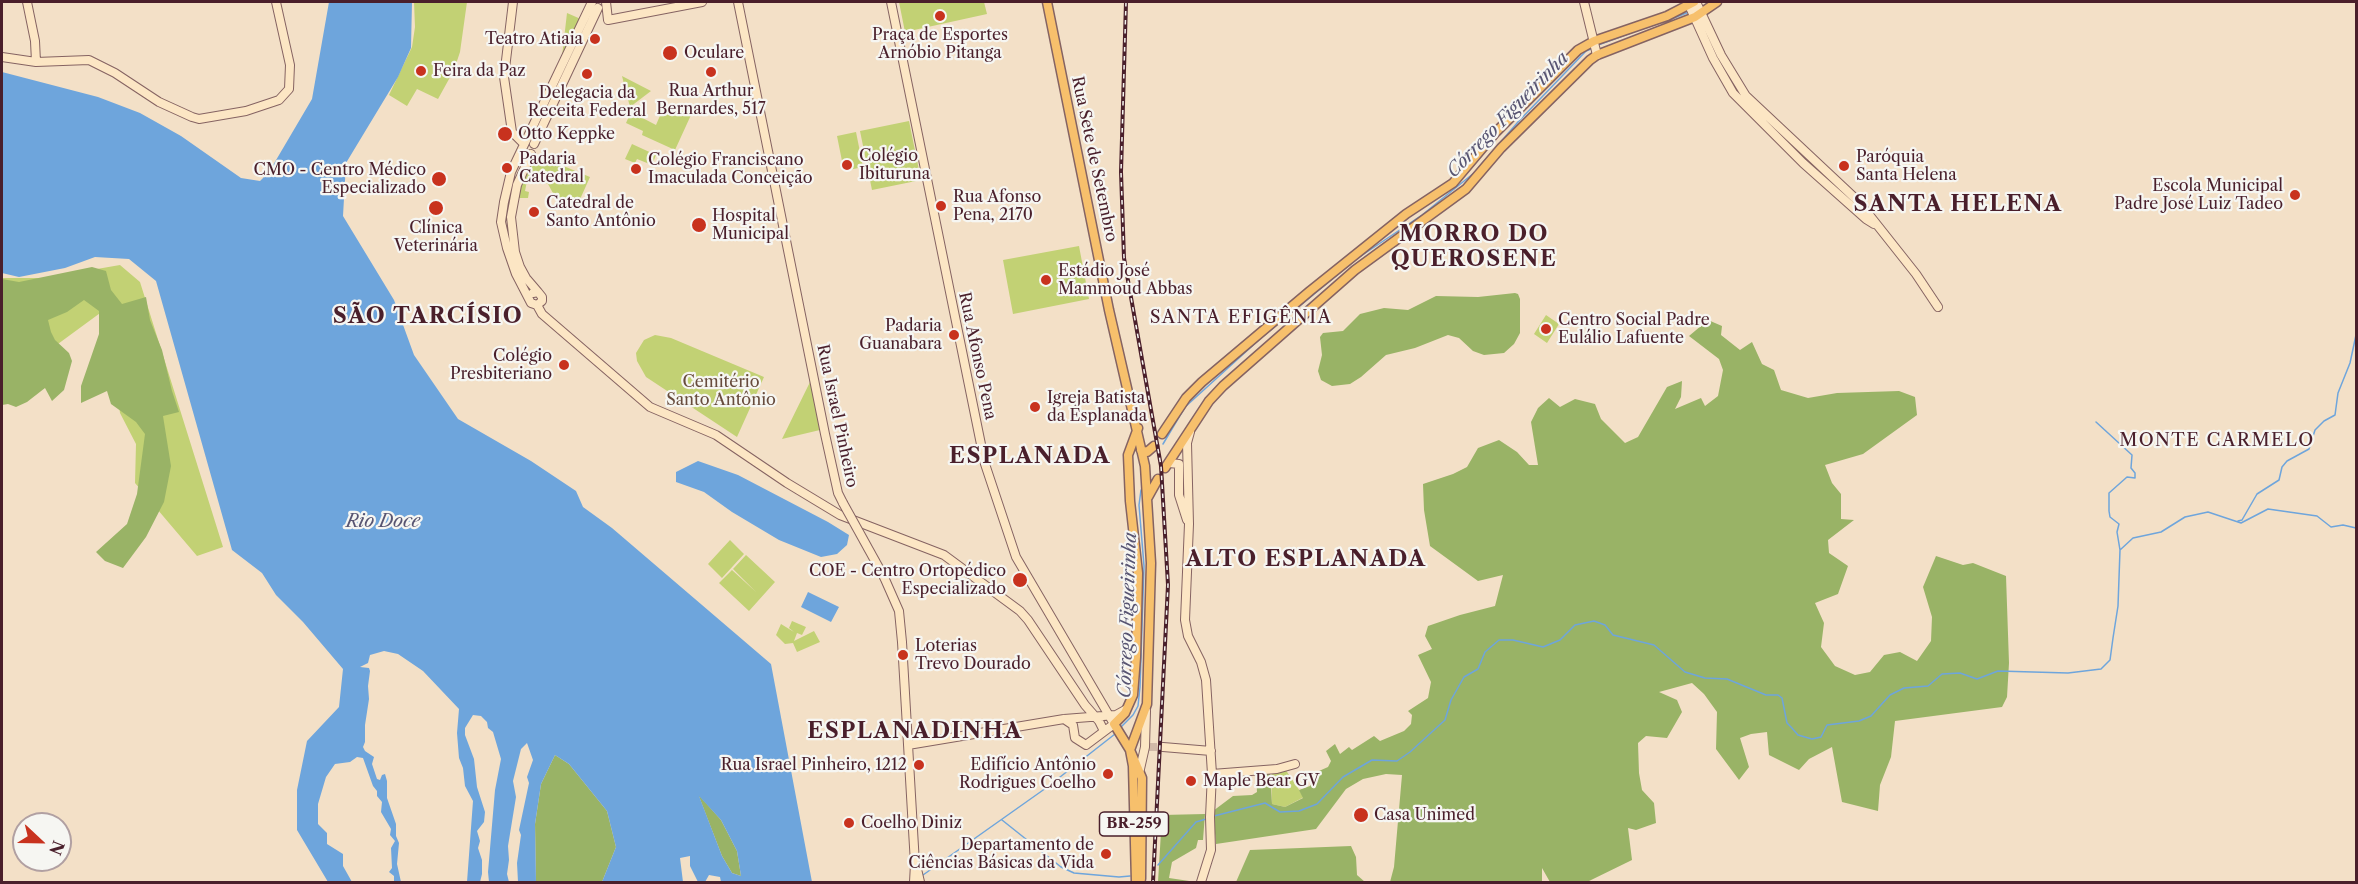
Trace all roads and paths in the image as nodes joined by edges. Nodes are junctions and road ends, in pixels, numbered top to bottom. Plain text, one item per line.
1 (27, 2) edge
2 (276, 2) edge
3 (513, 2) edge
4 (606, 2) edge
5 (702, 2) edge
6 (738, 2) edge
7 (891, 2) edge
8 (1047, 2) edge
9 (1584, 2) edge
10 (1717, 2) edge
11 (1693, 3) edge
12 (594, 4) edge
13 (1698, 15) junction
14 (1595, 48) junction
15 (2, 57) edge
16 (36, 62) junction
17 (560, 67) junction
18 (568, 74) junction
19 (527, 144) junction
20 (1310, 291) junction
21 (538, 292) junction
22 (530, 299) junction
23 (1318, 301) junction
24 (537, 305) junction
25 (1938, 307) dead end
26 (1138, 428) junction
27 (1190, 430) junction
28 (1162, 434) dead end
29 (1154, 446) dead end
30 (1143, 452) junction
31 (1128, 455) junction
32 (1167, 465) joint
33 (1145, 466) junction
34 (1129, 468) junction
35 (1158, 479) dead end
36 (1147, 497) junction
37 (1189, 524) junction
38 (1144, 572) junction
39 (1147, 704) junction
40 (1085, 705) junction
41 (1130, 705) junction
42 (1082, 716) junction
43 (1095, 716) junction
44 (1110, 716) junction
45 (1064, 719) junction
46 (1073, 725) junction
47 (1115, 725) junction
48 (1104, 731) junction
49 (908, 745) junction
50 (1163, 747) tunnel mouth
51 (1130, 750) junction
52 (1211, 751) junction
53 (1295, 764) dead end
54 (1140, 769) junction
55 (1212, 774) junction
56 (1138, 815) junction
57 (917, 880) edge
58 (1136, 882) edge
59 (1141, 882) edge
60 (1201, 882) edge

1 - 16 street
2 - 16 street
3 - 19 street
4 - 5 street
4 - 12 street
6 - 49 street, Rua Israel Pinheiro, bridge
7 - 44 street, Rua Afonso Pena
8 - 26 main road, Rua Sete de Setembro
9 - 14 street
10 - 13 main road
11 - 13 street
11 - 14 main road
12 - 17 street
12 - 18 street
13 - 14 main road
13 - 25 street
14 - 20 main road
14 - 23 main road
15 - 16 street
17 - 18 street
17 - 19 street
18 - 19 street
19 - 21 street
19 - 22 street
20 - 23 main road
20 - 28 main road
21 - 22 street
21 - 24 street
22 - 24 street
23 - 27 main road
24 - 40 street
26 - 30 main road, Rua Sete de Setembro
26 - 31 main road, Rua Sete de Setembro
27 - 32 main road
27 - 37 street
29 - 30 main road
30 - 31 main road
30 - 33 main road, Rua Sete de Setembro
31 - 34 main road, Rua Sete de Setembro
32 - 37 street
33 - 34 main road
33 - 36 main road, Rua Sete de Setembro
34 - 38 main road, Rua Sete de Setembro
35 - 36 main road
36 - 38 main road, Rua Sete de Setembro
37 - 52 street
38 - 39 main road, Rua Sete de Setembro
38 - 41 main road, Rua Sete de Setembro
39 - 51 main road, Rua Sete de Setembro
39 - 54 street
40 - 42 street
40 - 43 street
41 - 44 street
41 - 47 main road
42 - 43 street
42 - 45 street
42 - 46 street
43 - 44 street
43 - 48 street
44 - 47 street, Rua Afonso Pena
45 - 46 street
45 - 49 street
46 - 48 street
47 - 48 street
47 - 51 main road, BR-259
49 - 57 street, Rua Israel Pinheiro
50 - 52 street
51 - 54 main road, BR-259
51 - 56 main road, BR-259
52 - 55 street
53 - 55 street
54 - 56 main road, BR-259
55 - 60 street
56 - 58 main road, BR-259
56 - 59 main road, BR-259

